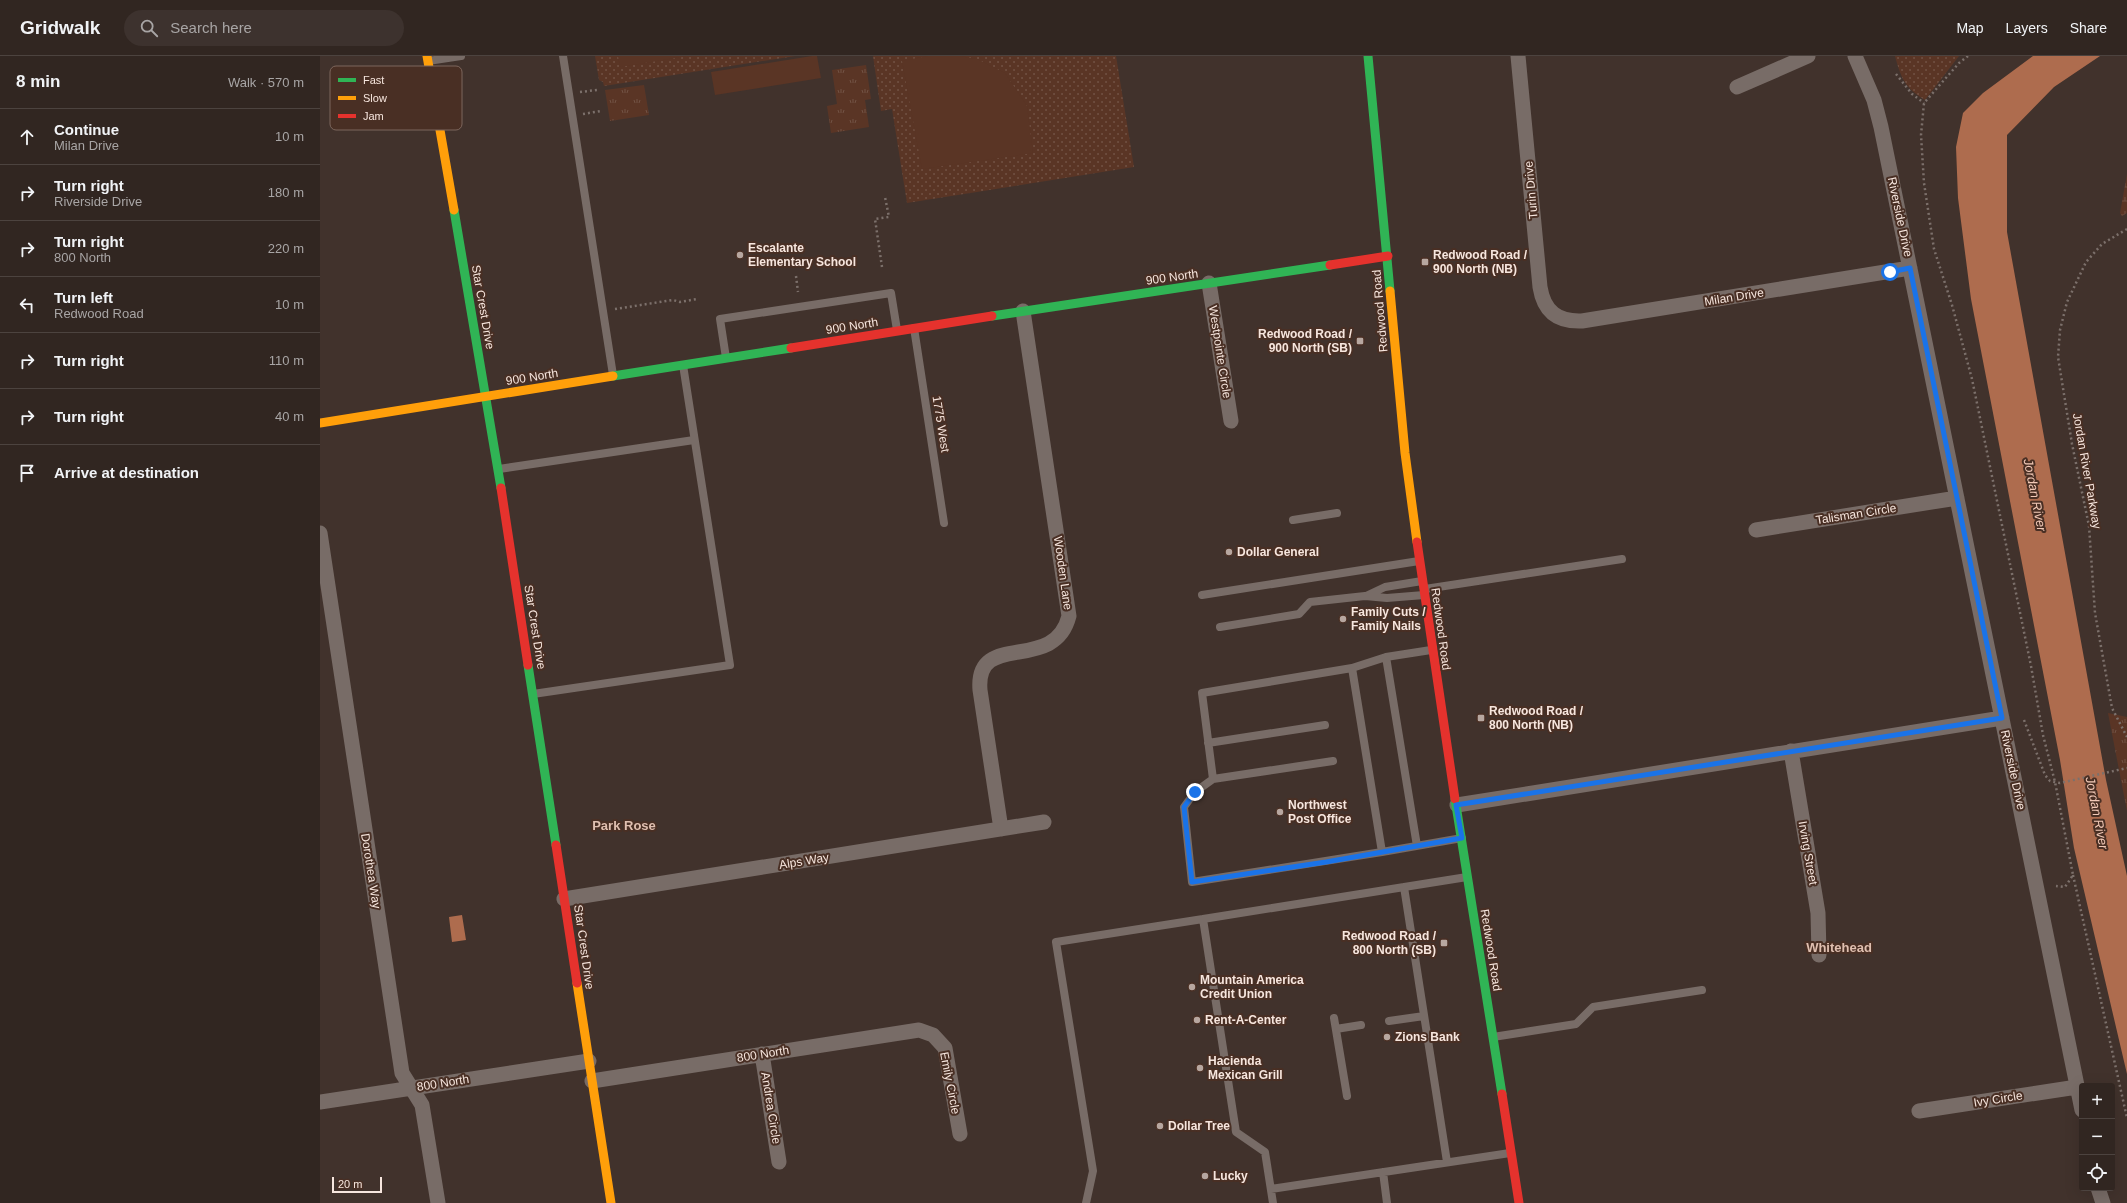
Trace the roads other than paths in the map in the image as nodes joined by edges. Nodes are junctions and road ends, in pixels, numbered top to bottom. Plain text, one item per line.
1 (461, 56) edge
2 (563, 56) edge
3 (1368, 56) edge
4 (1518, 56) edge
5 (1808, 56) edge
6 (1855, 56) edge
7 (427, 59) edge
8 (1737, 87) dead end
9 (440, 130) edge
10 (1388, 256) junction
11 (1910, 268) junction
12 (1209, 283) junction
13 (1023, 310) junction
14 (1558, 318) joint
15 (914, 328) junction
16 (897, 330) junction
17 (726, 358) junction
18 (683, 365) junction
19 (613, 376) junction
20 (487, 396) junction
21 (1231, 421) dead end
22 (320, 423) edge
23 (694, 440) junction
24 (498, 470) junction
25 (1958, 498) junction
26 (1337, 513) dead end
27 (1293, 520) dead end
28 (944, 523) dead end
29 (1756, 530) dead end
30 (320, 532) edge
31 (1622, 559) dead end
32 (1420, 561) junction
33 (1423, 588) junction
34 (1202, 595) dead end
35 (1365, 596) junction
36 (1220, 626) dead end
37 (1432, 650) junction
38 (1386, 657) junction
39 (1352, 668) junction
40 (533, 694) junction
41 (2002, 718) junction
42 (1325, 725) dead end
43 (1208, 743) junction
44 (1791, 751) junction
45 (1333, 761) dead end
46 (1213, 779) junction
47 (1456, 805) junction
48 (1044, 822) dead end
49 (1001, 829) junction
50 (1462, 838) junction
51 (1417, 846) junction
52 (1382, 852) junction
53 (1468, 876) junction
54 (1404, 887) junction
55 (564, 899) junction
56 (1203, 919) junction
57 (1819, 955) dead end
58 (1702, 990) dead end
59 (1424, 1016) junction
60 (1334, 1018) dead end
61 (1389, 1021) dead end
62 (1361, 1025) dead end
63 (1336, 1029) junction
64 (933, 1034) joint
65 (1493, 1037) junction
66 (762, 1054) junction
67 (589, 1061) junction
68 (592, 1081) junction
69 (2077, 1087) junction
70 (411, 1088) junction
71 (1347, 1096) dead end
72 (2079, 1096) edge
73 (320, 1102) edge
74 (1919, 1111) dead end
75 (960, 1134) dead end
76 (1511, 1153) junction
77 (779, 1162) dead end
78 (1447, 1162) junction
79 (1382, 1172) junction
80 (1271, 1189) junction
81 (2099, 1191) edge
82 (438, 1203) edge
83 (611, 1203) edge
84 (1086, 1203) edge
85 (1273, 1203) edge
86 (1387, 1203) edge
87 (1519, 1203) edge
88 (2103, 1203) edge

1 - 7 lane
2 - 19 lane
3 - 10 street, Redwood Road
4 - 14 street, Turin Drive
5 - 8 street
6 - 11 street, Riverside Drive
9 - 20 street, Star Crest Drive
10 - 12 street, 900 North
10 - 32 street, Redwood Road
11 - 14 street, Milan Drive
11 - 25 street, Riverside Drive
12 - 13 street, 900 North
12 - 21 street, Westpointe Circle
13 - 15 street, 900 North
13 - 49 street, Wooden Lane
15 - 16 street, 900 North
15 - 28 lane, 1775 West
16 - 17 street, 900 North
16 - 17 lane
17 - 18 street, 900 North
18 - 19 street, 900 North
18 - 23 lane
19 - 20 street, 900 North
20 - 22 street, 900 North
20 - 24 street, Star Crest Drive
23 - 24 lane
23 - 40 lane
24 - 40 street, Star Crest Drive
25 - 29 street, Talisman Circle
25 - 41 street, Riverside Drive
26 - 27 lane
30 - 70 street, Dorothea Way
31 - 33 lane
32 - 33 street, Redwood Road
32 - 34 lane
33 - 35 lane
33 - 35 lane
33 - 37 street, Redwood Road
35 - 36 lane
37 - 38 lane
37 - 47 street, Redwood Road
38 - 39 lane
38 - 51 lane
39 - 43 lane
39 - 52 lane
40 - 55 street, Star Crest Drive
41 - 44 street
41 - 69 street, Riverside Drive
42 - 43 lane
43 - 46 lane
44 - 47 street
44 - 57 street, Irving Street
45 - 46 lane
46 - 52 lane
47 - 50 street, Redwood Road
48 - 49 street, Alps Way
49 - 55 street, Alps Way
50 - 51 lane
50 - 53 street, Redwood Road
51 - 52 lane
53 - 54 lane
53 - 65 street, Redwood Road
54 - 56 lane
54 - 59 lane
55 - 67 street, Star Crest Drive
56 - 80 lane
56 - 84 lane
58 - 65 lane
59 - 61 lane
59 - 78 lane
60 - 63 lane
62 - 63 lane
63 - 71 lane
64 - 66 street, 800 North
64 - 75 street, Emily Circle
65 - 76 street, Redwood Road
66 - 68 street, 800 North
66 - 77 street, Andrea Circle
67 - 68 street, Star Crest Drive
67 - 70 street, 800 North
68 - 83 street, Star Crest Drive
69 - 72 street, Riverside Drive
69 - 74 street, Ivy Circle
70 - 73 street, 800 North
70 - 82 street, Dorothea Way
76 - 78 lane
76 - 87 street, Redwood Road
78 - 79 lane
79 - 80 lane
79 - 86 lane
80 - 85 lane
81 - 88 street

